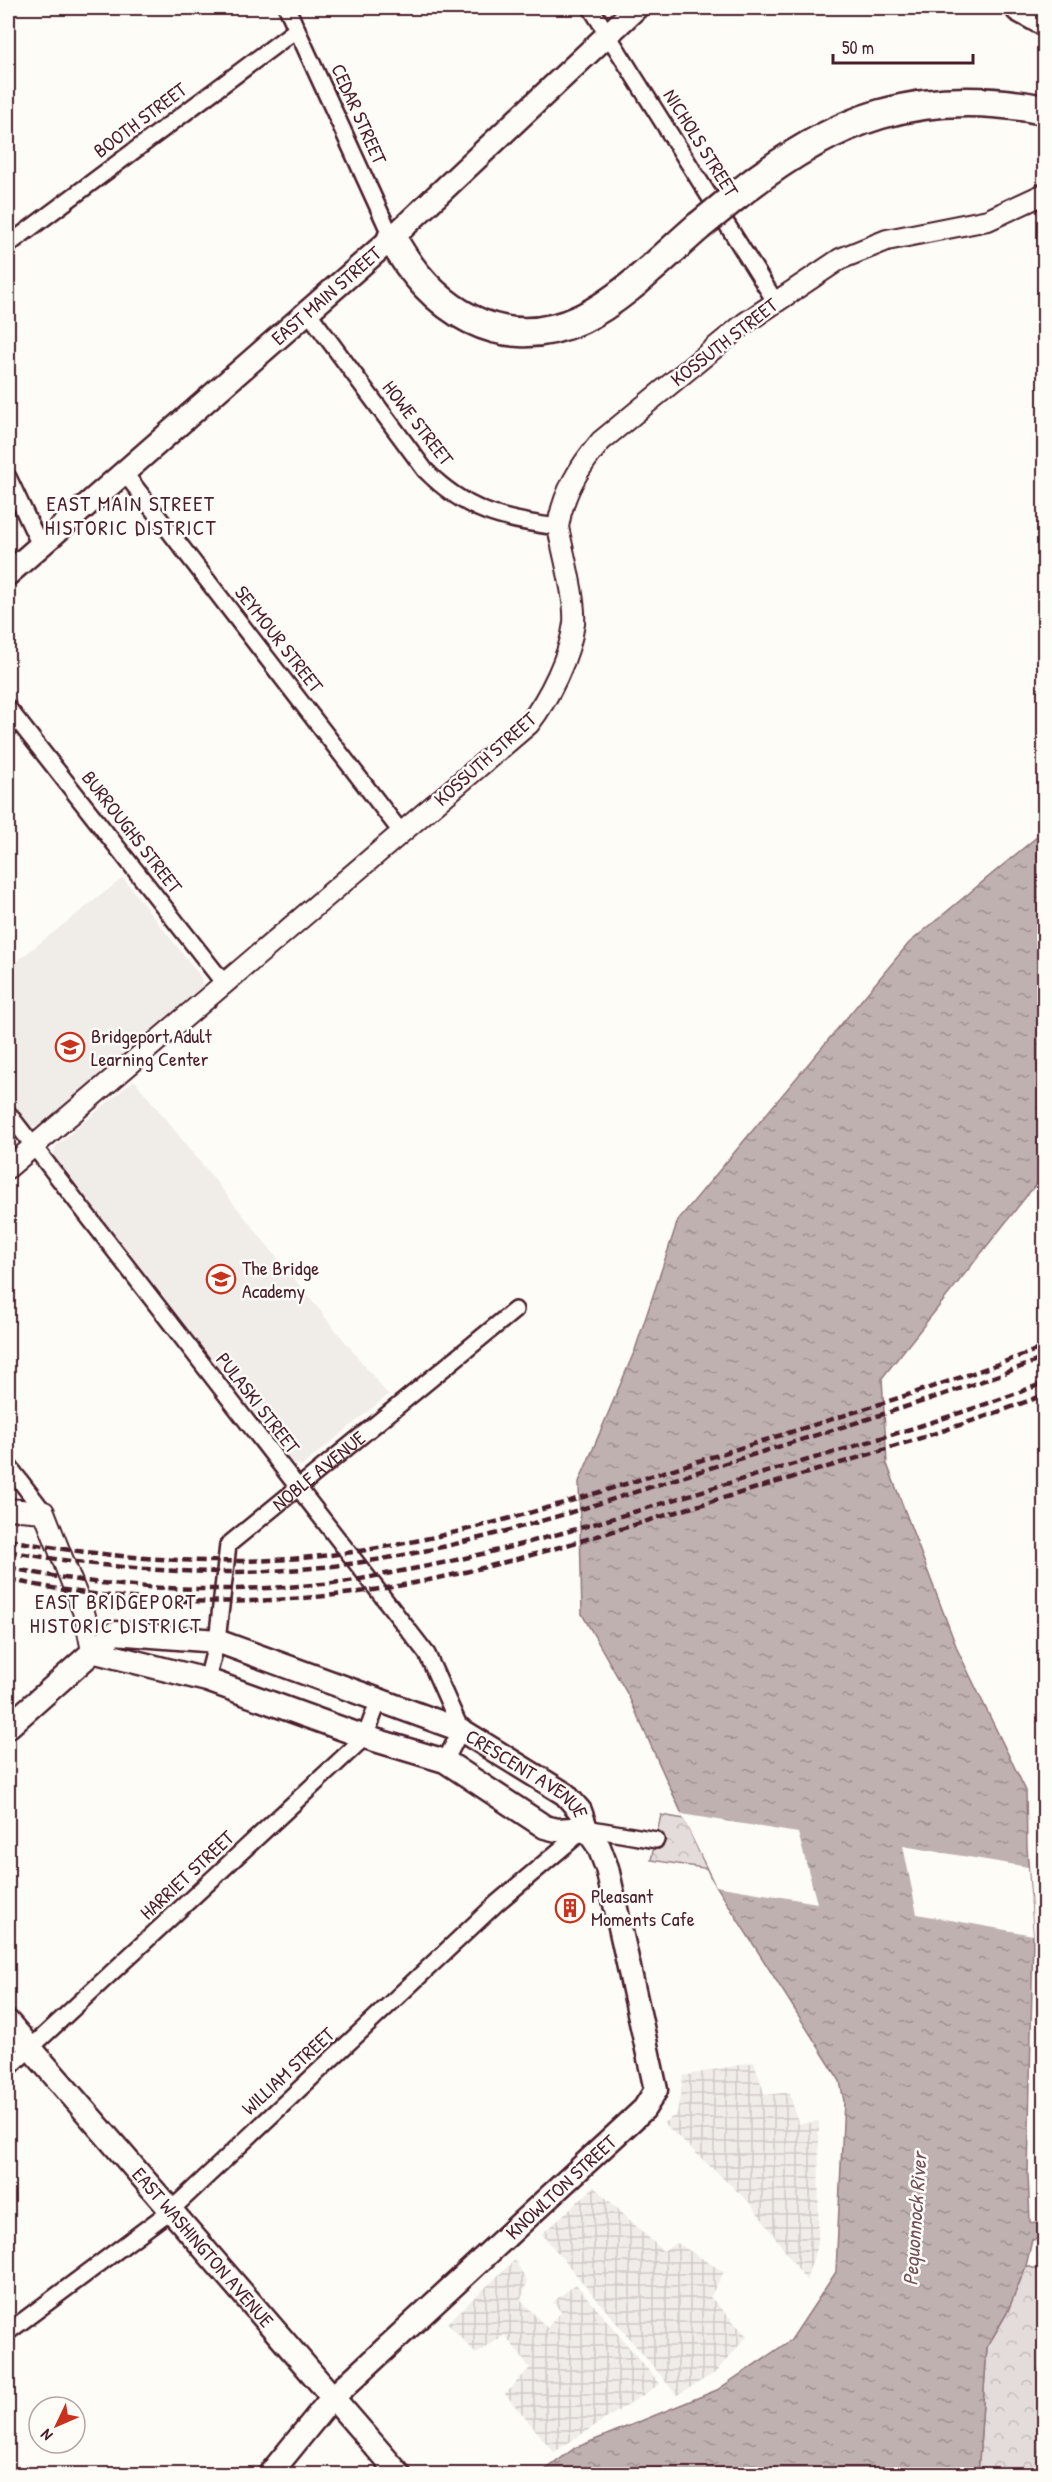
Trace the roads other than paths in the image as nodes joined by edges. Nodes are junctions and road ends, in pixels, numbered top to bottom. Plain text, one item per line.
1 (287, 8) edge
2 (591, 8) edge
3 (636, 8) edge
4 (1020, 8) edge
5 (1044, 21) edge
6 (297, 29) junction
7 (607, 34) junction
8 (1044, 110) edge
9 (1044, 194) edge
10 (392, 238) junction
11 (8, 244) edge
12 (775, 301) junction
13 (308, 312) junction
14 (123, 471) junction
15 (8, 477) edge
16 (558, 527) junction
17 (40, 545) junction
18 (8, 574) edge
19 (8, 708) edge
20 (401, 832) junction
21 (223, 982) junction
22 (8, 1113) edge
23 (34, 1145) junction
24 (8, 1168) edge
25 (515, 1310) dead end
26 (8, 1465) edge
27 (298, 1489) junction
28 (8, 1509) edge
29 (44, 1512) junction
30 (217, 1641) junction
31 (92, 1651) junction
32 (207, 1680) junction
33 (379, 1700) junction
34 (8, 1727) edge
35 (461, 1730) junction
36 (365, 1737) junction
37 (445, 1761) junction
38 (586, 1828) junction
39 (656, 1839) dead end
40 (8, 2022) edge
41 (31, 2049) junction
42 (8, 2069) edge
43 (170, 2211) junction
44 (8, 2332) edge
45 (331, 2398) junction
46 (270, 2475) edge
47 (399, 2475) edge

1 - 6 street, CEDAR STREET
2 - 7 street, NICHOLS STREET
3 - 7 main road, EAST MAIN STREET
4 - 5 highway
6 - 10 street, CEDAR STREET
6 - 11 street, BOOTH STREET
7 - 10 main road, EAST MAIN STREET
7 - 12 street, NICHOLS STREET
8 - 10 highway, bridge
9 - 12 street, KOSSUTH STREET
10 - 13 main road, EAST MAIN STREET
12 - 16 street, KOSSUTH STREET
13 - 14 main road, EAST MAIN STREET
13 - 16 street, HOWE STREET
14 - 17 main road, EAST MAIN STREET
14 - 20 street, SEYMOUR STREET
15 - 17 street
16 - 20 street, KOSSUTH STREET
17 - 18 main road, EAST MAIN STREET
19 - 21 street, BURROUGHS STREET
20 - 21 street, KOSSUTH STREET
21 - 23 street, KOSSUTH STREET
22 - 23 street, PULASKI STREET
23 - 24 street, KOSSUTH STREET
23 - 27 street, PULASKI STREET
25 - 27 street, NOBLE AVENUE
26 - 29 street
27 - 30 street, NOBLE AVENUE
27 - 35 street, PULASKI STREET
28 - 29 street
29 - 31 street
30 - 31 main road, CRESCENT AVENUE
30 - 32 street, NOBLE AVENUE
30 - 33 main road, CRESCENT AVENUE
31 - 32 main road, CRESCENT AVENUE
31 - 34 main road
32 - 36 main road, CRESCENT AVENUE
33 - 35 main road, CRESCENT AVENUE
33 - 36 street, HARRIET STREET
35 - 37 street
35 - 38 main road, CRESCENT AVENUE
36 - 37 main road, CRESCENT AVENUE
36 - 41 street, HARRIET STREET
37 - 38 main road, CRESCENT AVENUE
38 - 39 street
38 - 43 street, WILLIAM STREET
38 - 45 main road, KNOWLTON STREET
40 - 41 main road, EAST WASHINGTON AVENUE
41 - 42 street, HARRIET STREET
41 - 43 main road, EAST WASHINGTON AVENUE
43 - 44 street, WILLIAM STREET
43 - 45 main road, EAST WASHINGTON AVENUE
45 - 46 main road, KNOWLTON STREET
45 - 47 main road, EAST WASHINGTON AVENUE

